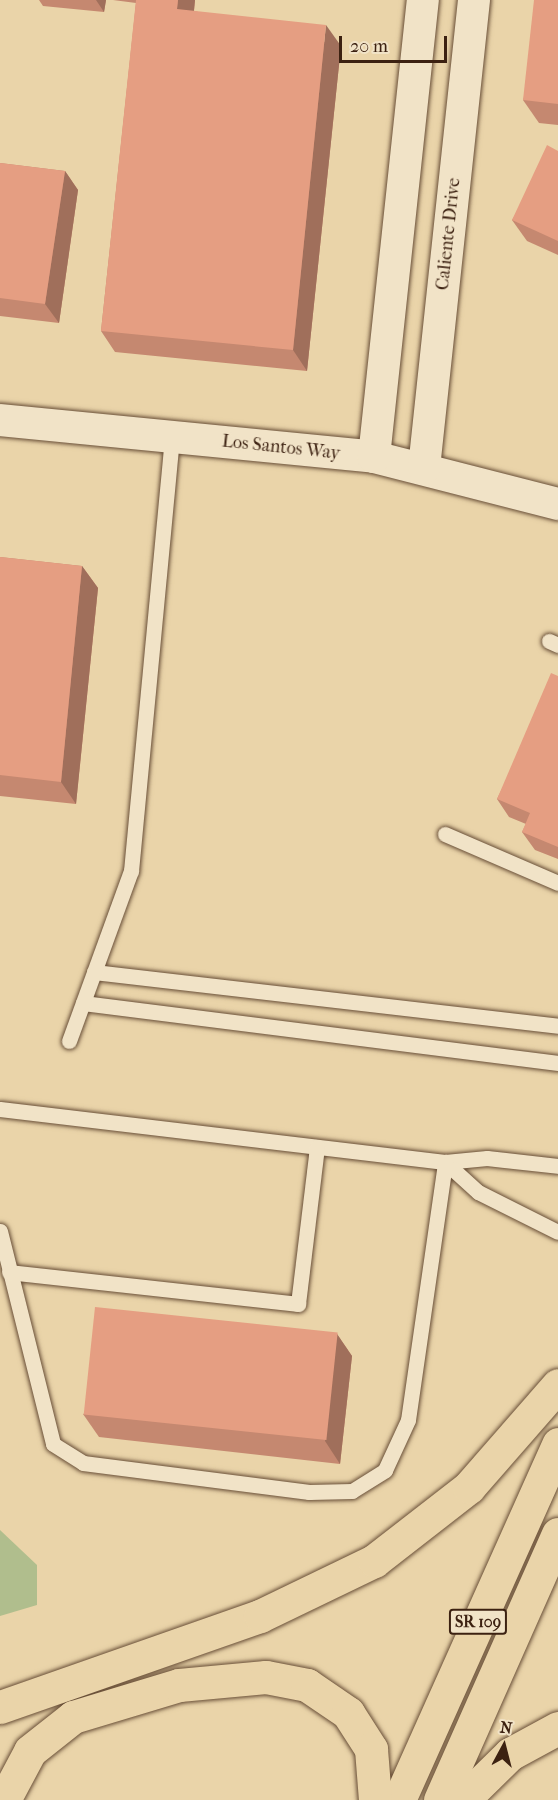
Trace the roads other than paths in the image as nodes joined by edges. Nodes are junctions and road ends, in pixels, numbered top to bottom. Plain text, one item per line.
1 (423, 0) edge
2 (474, 0) edge
3 (412, 110) junction
4 (462, 117) junction
5 (0, 420) edge
6 (172, 437) junction
7 (374, 457) junction
8 (424, 468) junction
9 (558, 504) edge
10 (445, 834) dead end
11 (558, 883) edge
12 (94, 972) junction
13 (82, 1004) junction
14 (558, 1026) edge
15 (69, 1041) dead end
16 (558, 1063) edge
17 (0, 1109) edge
18 (317, 1147) junction
19 (445, 1162) junction
20 (558, 1166) edge
21 (0, 1231) edge
22 (558, 1232) edge
23 (9, 1272) junction
24 (558, 1385) edge
25 (558, 1444) edge
26 (558, 1534) edge
27 (0, 1707) edge
28 (558, 1728) edge
29 (4, 1800) edge
30 (375, 1800) edge
31 (399, 1800) edge
32 (440, 1800) edge
33 (463, 1800) edge

1 - 3 street
2 - 4 street, Caliente Drive
3 - 4 street
3 - 7 street
4 - 8 street, Caliente Drive
5 - 6 street, Los Santos Way
6 - 7 street, Los Santos Way
6 - 12 lane
7 - 8 street, Los Santos Way
8 - 9 street, Los Santos Way
10 - 11 lane
12 - 13 lane
12 - 14 lane
13 - 15 lane
13 - 16 lane
17 - 18 lane
18 - 19 lane
18 - 23 lane
19 - 20 lane
19 - 22 lane
19 - 23 lane
21 - 23 lane
24 - 27 main road
25 - 31 main road, SR 109
26 - 32 main road
28 - 33 main road
29 - 30 main road

